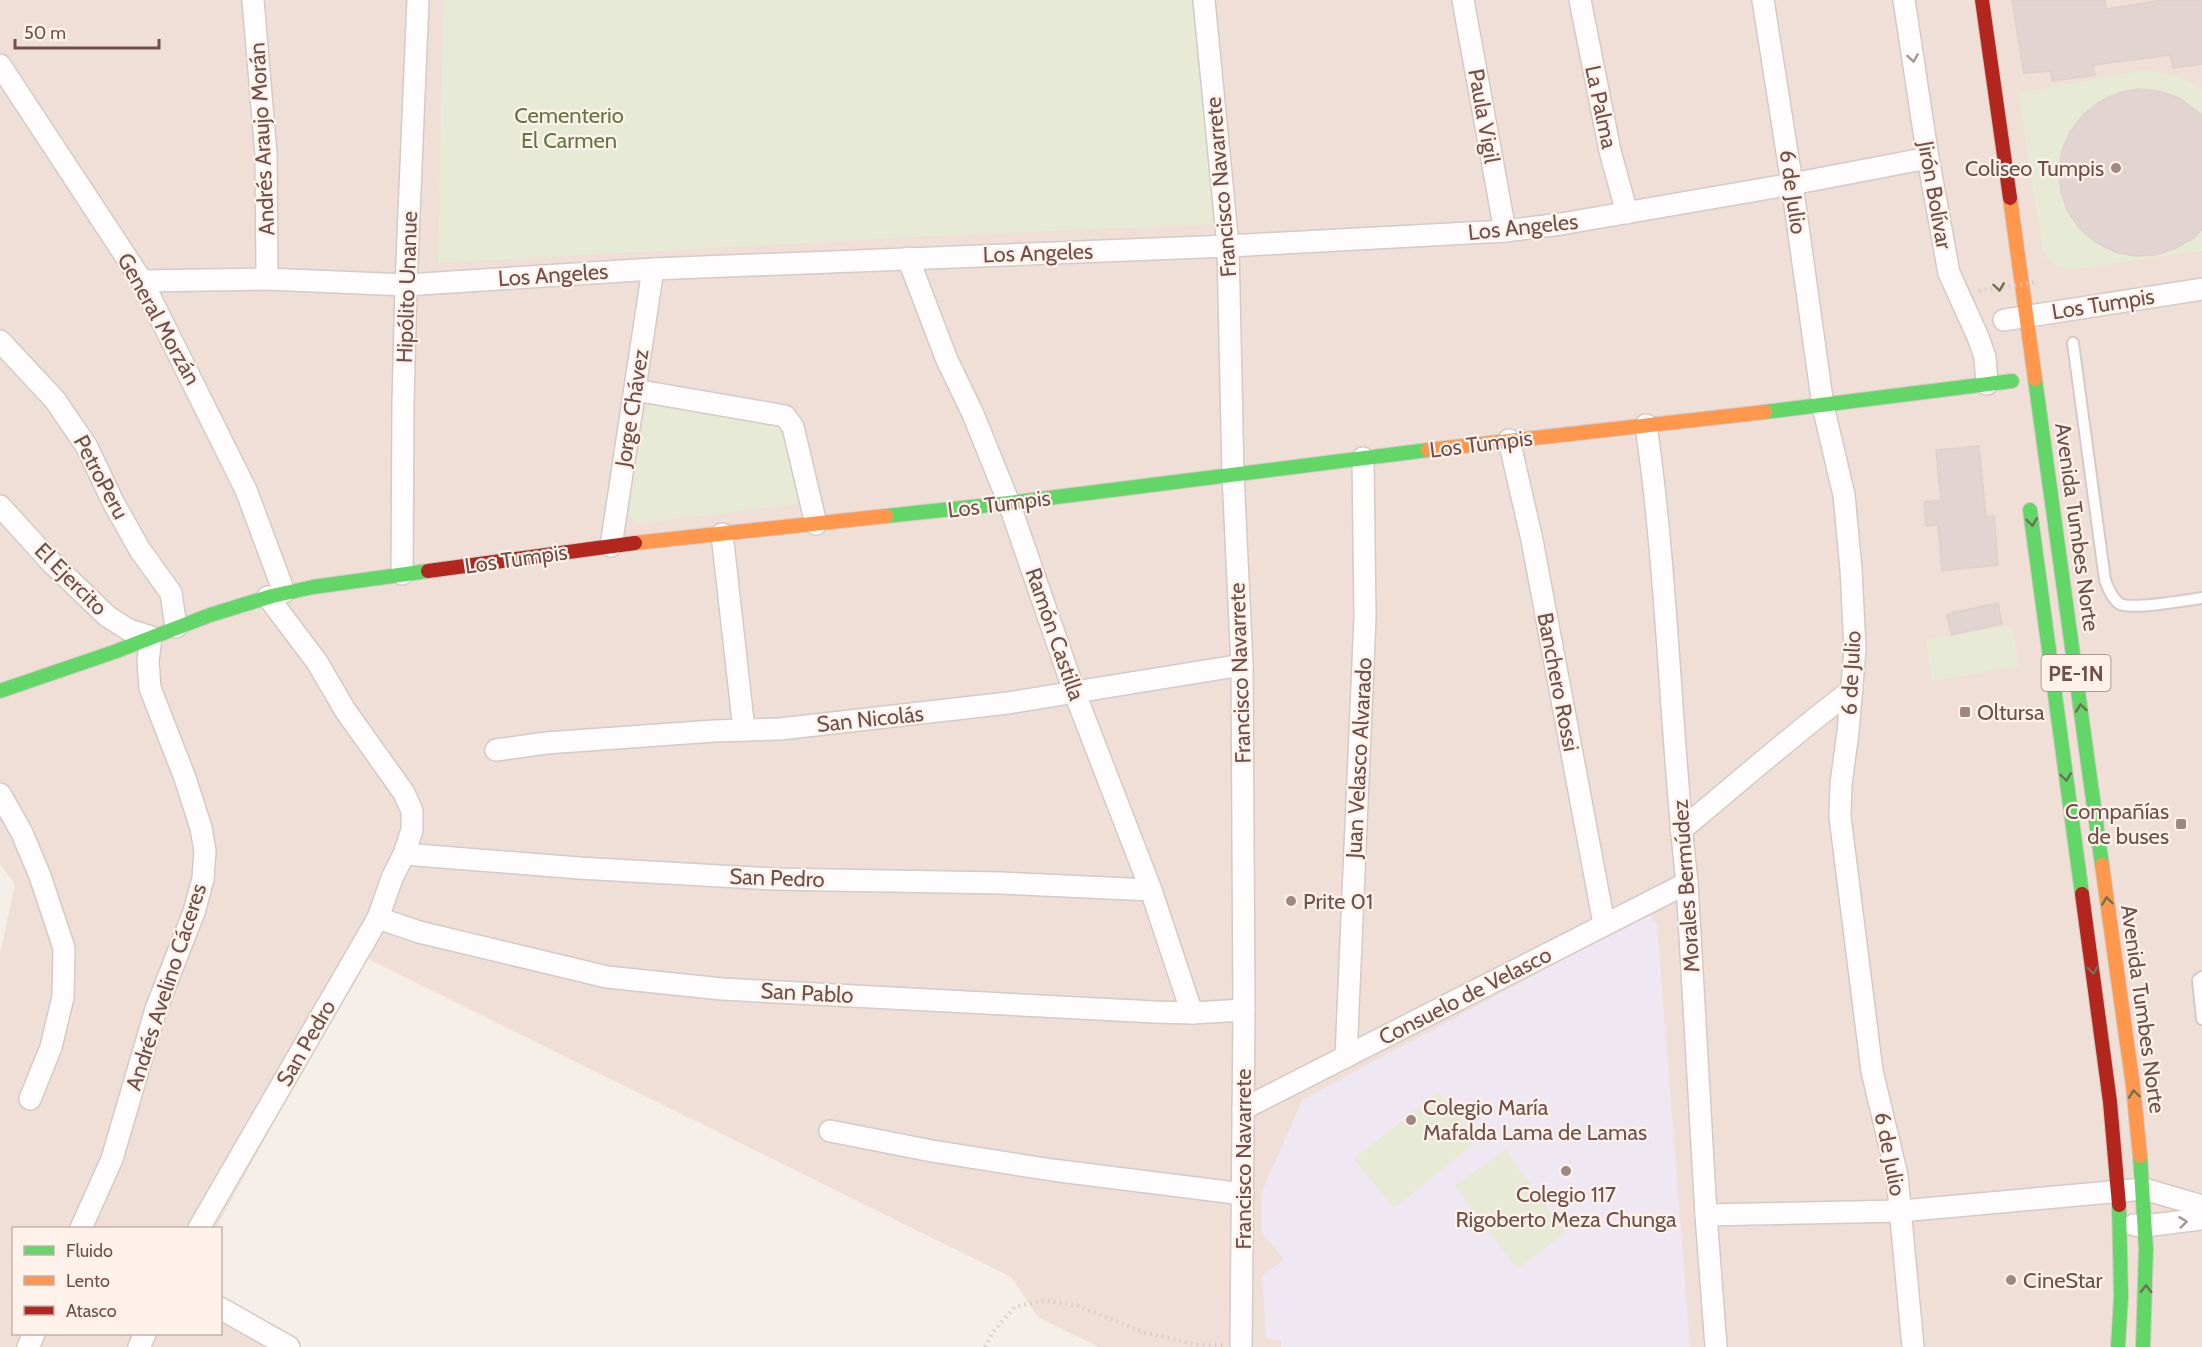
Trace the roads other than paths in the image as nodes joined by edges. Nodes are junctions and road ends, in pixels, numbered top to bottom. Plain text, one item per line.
1 (253, 0) edge
2 (418, 0) edge
3 (1204, 0) edge
4 (1463, 0) edge
5 (1580, 0) edge
6 (1763, 0) edge
7 (1904, 0) edge
8 (1982, 0) edge
9 (0, 64) edge
10 (1928, 158) junction
11 (1792, 184) junction
12 (1627, 213) junction
13 (1505, 231) junction
14 (1228, 246) junction
15 (908, 258) junction
16 (653, 269) junction
17 (267, 279) junction
18 (142, 281) junction
19 (406, 285) junction
20 (2202, 289) edge
21 (2026, 316) junction
22 (2004, 319) dead end
23 (0, 341) edge
24 (2073, 343) dead end
25 (2012, 381) dead end
26 (1987, 384) junction
27 (635, 390) junction
28 (1823, 406) junction
29 (1646, 425) junction
30 (1509, 440) junction
31 (1364, 458) junction
32 (1233, 475) junction
33 (2028, 498) dead end
34 (1009, 503) junction
35 (0, 506) edge
36 (816, 524) junction
37 (722, 534) junction
38 (611, 546) junction
39 (402, 574) junction
40 (276, 594) junction
41 (2202, 598) edge
42 (176, 627) junction
43 (151, 638) junction
44 (1242, 665) junction
45 (1852, 690) junction
46 (0, 691) edge
47 (1074, 691) junction
48 (744, 730) junction
49 (496, 750) dead end
50 (0, 794) edge
51 (1681, 830) junction
52 (404, 854) junction
53 (1687, 883) junction
54 (1151, 890) junction
55 (378, 918) junction
56 (1605, 924) junction
57 (2202, 977) edge
58 (1244, 1010) junction
59 (1192, 1013) junction
60 (2202, 1019) edge
61 (1346, 1057) junction
62 (30, 1099) dead end
63 (1243, 1109) junction
64 (830, 1131) dead end
65 (2144, 1189) junction
66 (2120, 1190) junction
67 (1243, 1194) junction
68 (2202, 1206) edge
69 (1901, 1211) junction
70 (1706, 1215) junction
71 (2202, 1219) edge
72 (2122, 1225) junction
73 (2145, 1226) junction
74 (81, 1227) edge
75 (200, 1227) edge
76 (222, 1309) edge
77 (1241, 1346) edge
78 (290, 1347) edge
79 (1716, 1347) edge
80 (1913, 1347) edge
81 (2118, 1347) edge
82 (2143, 1347) edge

1 - 17 street, Andrés Araujo Morán
2 - 19 street, Hipólito Unanue
3 - 14 street, Francisco Navarrete
4 - 13 street, Paula Vigil
5 - 12 street, La Palma
6 - 11 street, 6 de Julio
7 -> 10 street, Jirón Bolívar
8 - 21 main road, Avenida Tumbes Norte / PE-1N
9 - 18 street, General Morzán
10 - 11 street, Los Angeles
10 - 26 street, Jirón Bolívar
11 - 12 street, Los Angeles
11 - 28 street, 6 de Julio
12 - 13 street, Los Angeles
13 - 14 street, Los Angeles
14 - 15 street, Los Angeles
14 - 32 street, Francisco Navarrete
15 - 16 street, Los Angeles
15 - 34 street, Ramón Castilla
16 - 19 street, Los Angeles
16 - 27 street, Jorge Chávez
17 - 18 street, Los Angeles
17 - 19 street, Los Angeles
18 - 40 street, General Morzán
19 - 39 street, Hipólito Unanue
20 - 21 street, Los Tumpis
21 - 22 street, Los Tumpis
65 -> 21 main road, Avenida Tumbes Norte / PE-1N
23 - 42 street, PetroPeru
24 - 41 lane
25 - 26 main road, Los Tumpis
26 - 28 main road, Los Tumpis
27 - 36 street
27 - 38 street, Jorge Chávez
28 - 29 main road, Los Tumpis
28 - 45 street, 6 de Julio
29 - 30 main road, Los Tumpis
29 - 51 street, Morales Bermúdez
30 - 31 main road, Los Tumpis
30 - 56 street, Banchero Rossi
31 - 32 main road, Los Tumpis
31 - 61 street, Juan Velasco Alvarado
32 - 34 main road, Los Tumpis
32 - 44 street, Francisco Navarrete
33 -> 66 main road, Avenida Tumbes Norte / PE-1N
34 - 36 main road, Los Tumpis
34 - 47 street, Ramón Castilla
35 - 43 street, El Ejercito
36 - 37 main road, Los Tumpis
37 - 38 main road, Los Tumpis
37 - 48 street
38 - 39 main road, Los Tumpis
39 - 40 main road, Los Tumpis
40 - 42 main road, Los Tumpis
40 - 52 street, San Pedro
42 - 43 main road, Los Tumpis
43 - 46 main road, Los Tumpis
43 - 74 street, Andrés Avelino Cáceres
44 - 47 street, San Nicolás
44 - 58 street, Francisco Navarrete
45 - 51 street
45 - 69 street, 6 de Julio
47 - 48 street, San Nicolás
47 - 54 street, Ramón Castilla
48 - 49 street, San Nicolás
50 - 62 street
51 - 53 street, Morales Bermúdez
52 - 54 street, San Pedro
52 - 55 street, San Pedro
53 - 56 street, Consuelo de Velasco
53 - 70 street, Morales Bermúdez
54 - 59 street, Ramón Castilla
55 - 59 street, San Pablo
55 - 75 street, San Pedro
56 - 61 street, Consuelo de Velasco
57 - 60 lane
58 - 59 street, San Pablo
58 - 63 street, Francisco Navarrete
61 - 63 street, Consuelo de Velasco
63 - 67 street, Francisco Navarrete
64 - 67 street
65 - 66 street
65 - 68 street
65 - 73 main road, Avenida Tumbes Norte / PE-1N
66 - 69 street
66 - 72 main road, Avenida Tumbes Norte / PE-1N
67 - 77 street, Francisco Navarrete
69 - 70 street
69 - 80 street, 6 de Julio
70 - 79 street, Morales Bermúdez
73 -> 71 street
72 - 73 street
72 - 81 main road, Avenida Tumbes Norte / PE-1N
82 -> 73 main road, Avenida Tumbes Norte / PE-1N
76 - 78 street

